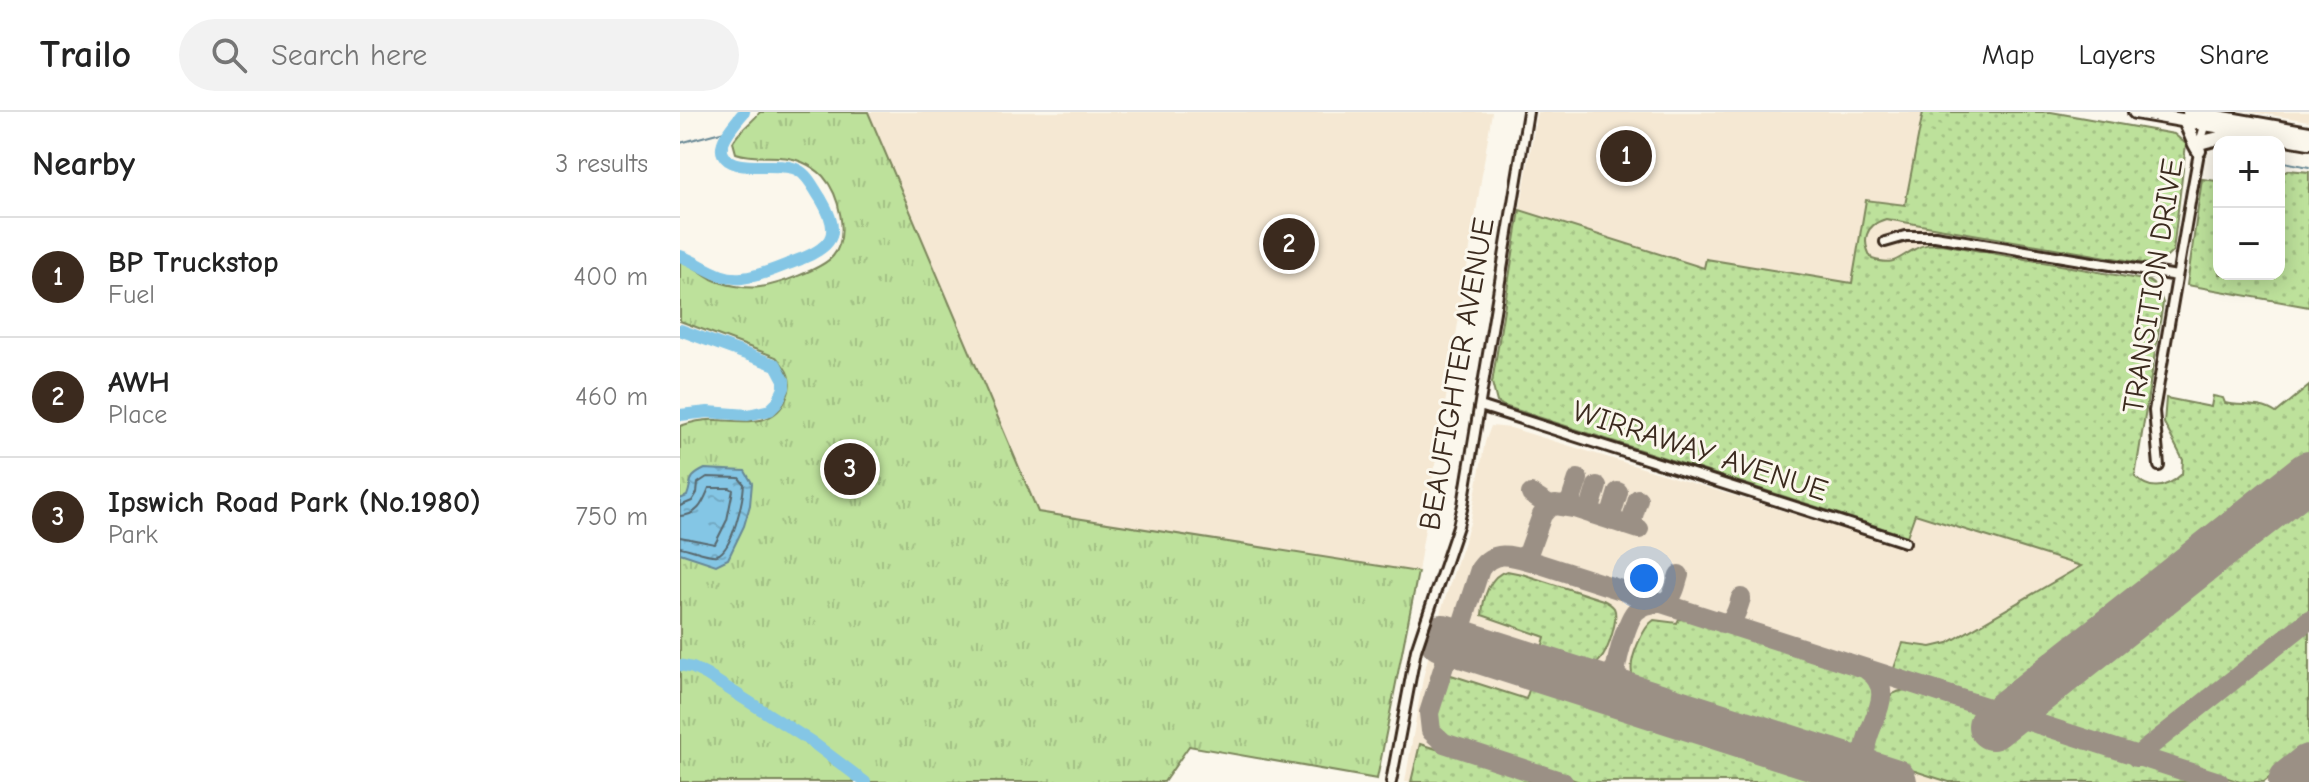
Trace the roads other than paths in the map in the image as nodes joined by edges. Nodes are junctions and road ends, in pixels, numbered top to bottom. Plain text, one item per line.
1 (1528, 112) edge
2 (2135, 112) edge
3 (2186, 116) edge
4 (2207, 120) junction
5 (2241, 130) junction
6 (2309, 133) edge
7 (2309, 142) edge
8 (2200, 147) junction
9 (1885, 242) dead end
10 (2177, 276) junction
11 (1480, 406) junction
12 (2159, 466) dead end
13 (1905, 542) dead end
14 (1391, 782) edge

1 - 11 street, BEAUFIGHTER AVENUE
2 - 3 main road
3 - 4 main road
3 - 8 main road
4 - 5 main road
4 - 6 main road
4 - 8 street, TRANSITION DRIVE
5 - 7 main road
5 - 8 main road
8 - 10 street, TRANSITION DRIVE
9 - 10 street
10 - 12 street, TRANSITION DRIVE
11 - 13 street, WIRRAWAY AVENUE
11 - 14 street, BEAUFIGHTER AVENUE

